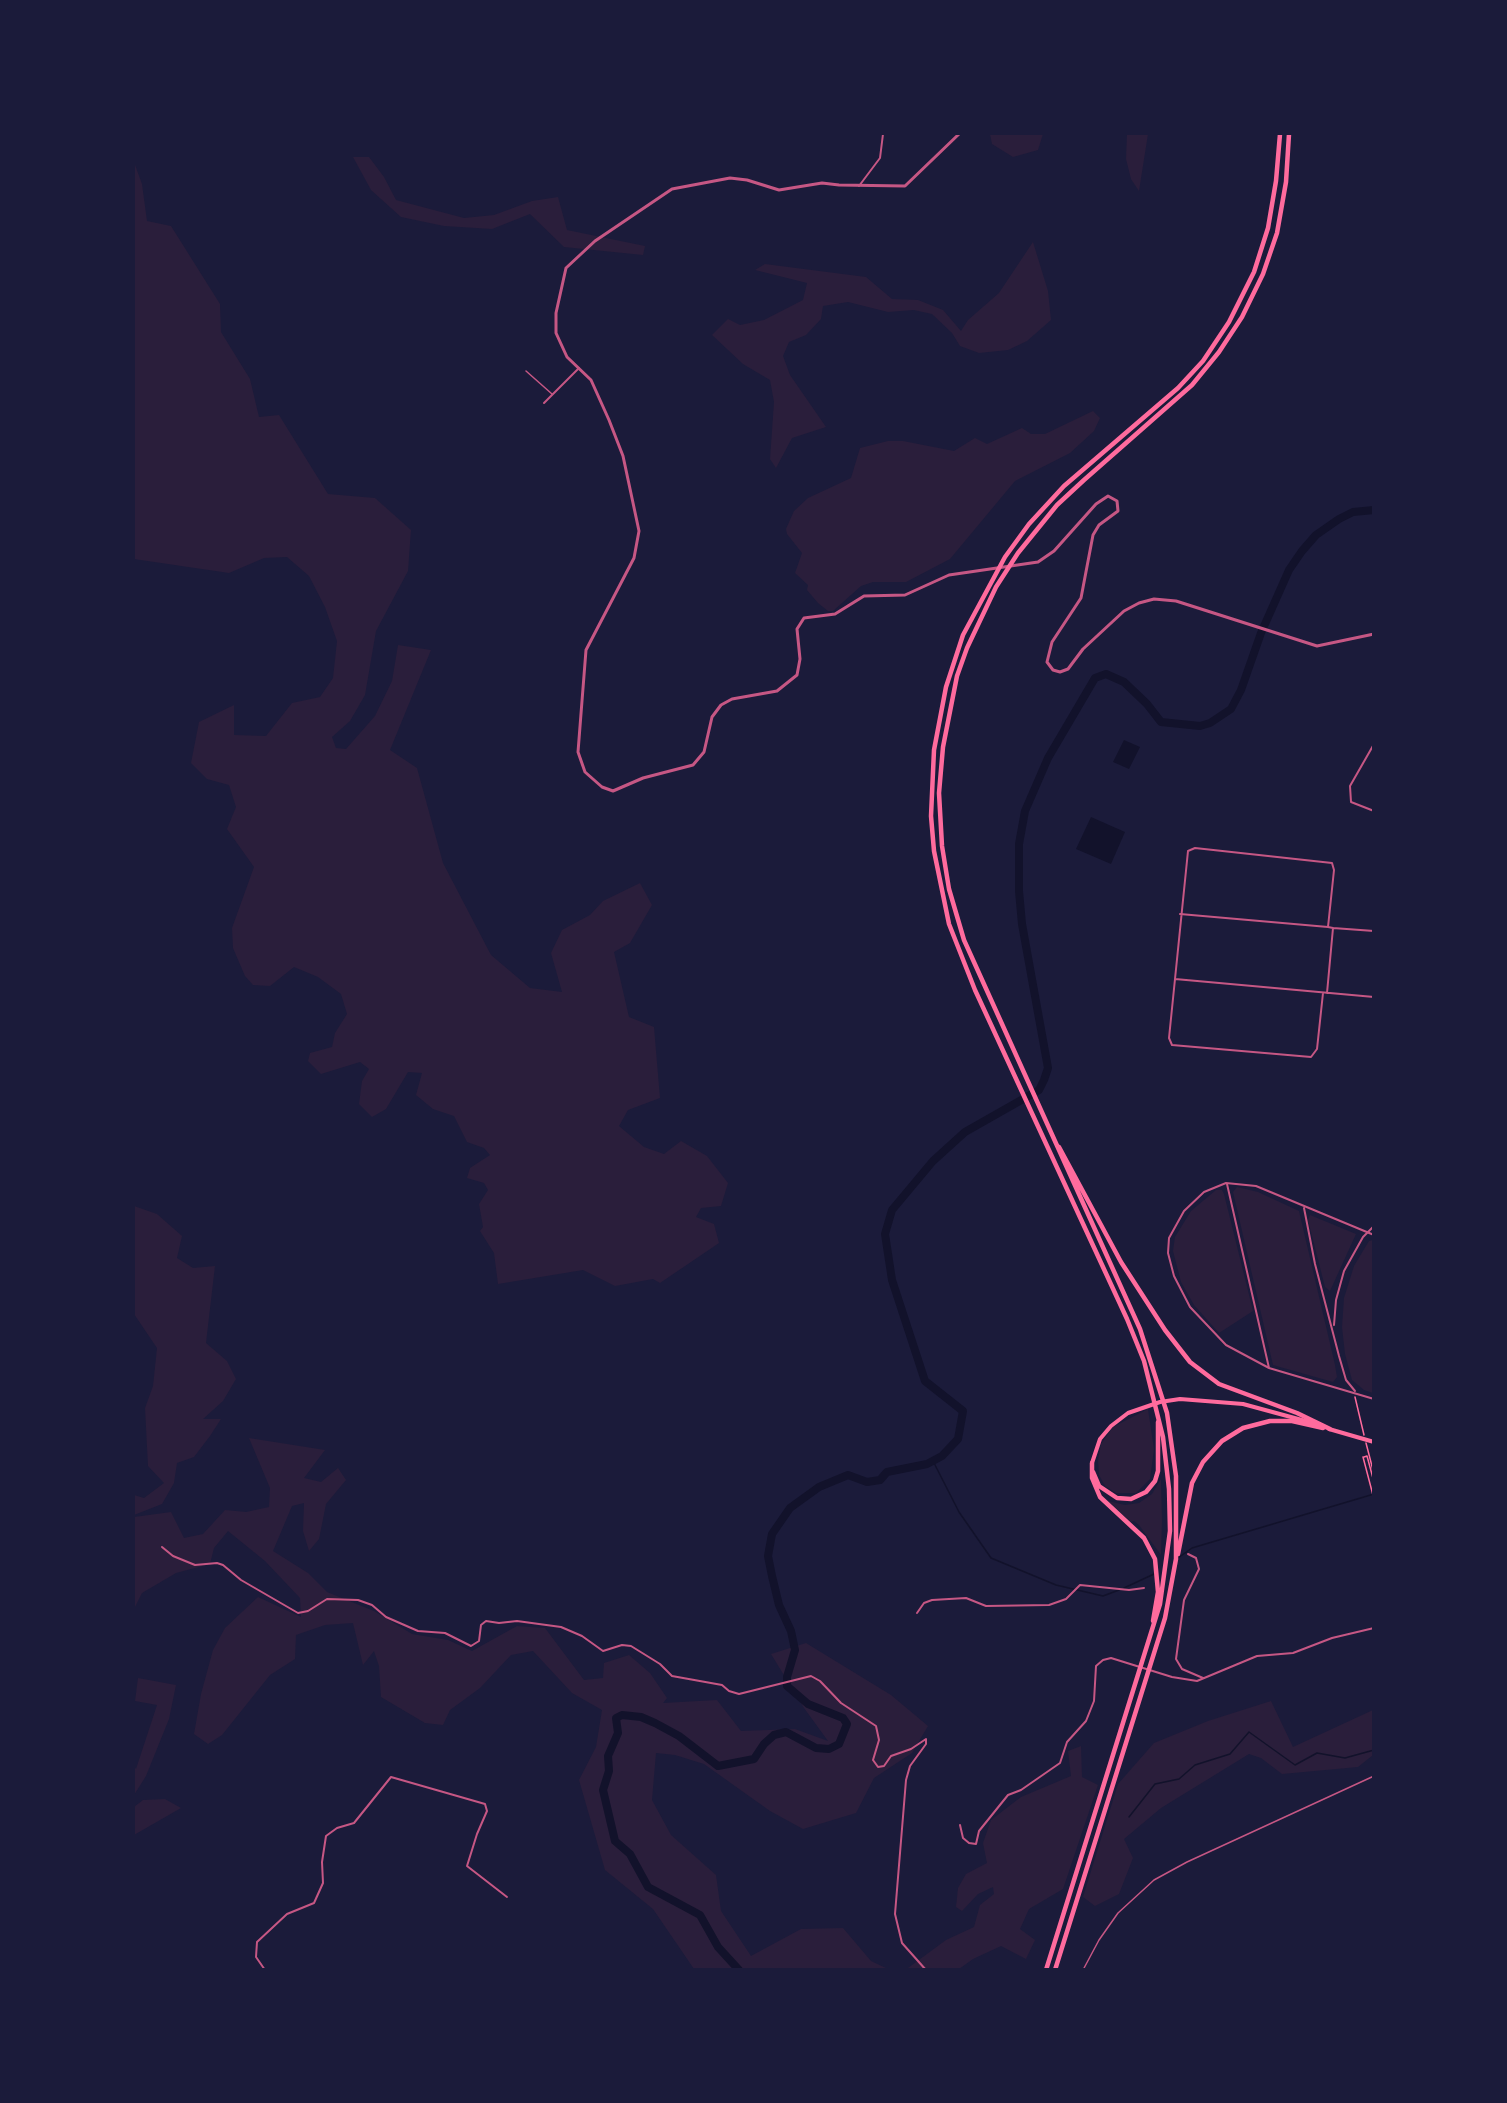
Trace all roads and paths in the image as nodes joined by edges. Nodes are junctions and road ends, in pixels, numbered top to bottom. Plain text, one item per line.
1 (883, 134) edge
2 (959, 134) edge
3 (1280, 134) edge
4 (1289, 134) edge
5 (858, 186) junction
6 (579, 368) junction
7 (526, 371) dead end
8 (552, 395) junction
9 (544, 403) dead end
10 (1374, 634) edge
11 (1374, 744) edge
12 (1374, 811) edge
13 (1180, 914) junction
14 (1328, 927) junction
15 (1333, 928) junction
16 (1374, 931) edge
17 (1175, 979) junction
18 (1325, 993) junction
19 (1374, 997) edge
20 (1226, 1183) junction
21 (1079, 1191) junction
22 (1305, 1207) junction
23 (1374, 1226) edge
24 (1367, 1233) junction
25 (1374, 1235) edge
26 (1334, 1328) junction
27 (1269, 1368) junction
28 (1357, 1393) junction
29 (1374, 1399) edge
30 (1159, 1417) junction
31 (1330, 1429) junction
32 (1374, 1442) edge
33 (1092, 1463) junction
34 (1374, 1474) edge
35 (1374, 1482) edge
36 (1374, 1499) edge
37 (162, 1547) dead end
38 (1188, 1554) dead end
39 (1176, 1559) junction
40 (1144, 1588) dead end
41 (917, 1613) dead end
42 (1153, 1626) junction
43 (1374, 1628) edge
44 (1203, 1678) junction
45 (1374, 1776) edge
46 (960, 1825) dead end
47 (507, 1897) dead end
48 (265, 1970) edge
49 (926, 1970) edge
50 (1046, 1970) edge
51 (1055, 1970) edge
52 (1083, 1970) edge

1 - 5 street
2 - 5 street
3 - 30 highway
4 - 21 highway
5 - 6 street
6 - 8 street
6 - 10 street
7 - 8 lane
8 - 9 street
11 - 12 street
13 - 14 street
13 - 14 street
13 - 17 street
14 - 15 street
15 - 16 street
15 - 18 street
17 - 18 street
17 - 18 street
18 - 19 street
20 - 22 street
20 - 27 street
20 - 27 street
21 - 31 highway
21 - 39 highway
22 - 24 street
22 - 26 street
23 - 24 street
24 - 25 street
24 - 26 street
26 - 28 street
27 - 28 street
28 - 29 street
28 - 34 path
30 - 33 highway
30 - 42 highway
31 - 32 main road
31 - 33 main road
31 - 39 highway
33 - 42 highway
35 - 36 path
37 - 49 street
38 - 44 street
39 - 51 highway
40 - 41 street
42 - 50 highway
43 - 44 street
44 - 46 street
45 - 52 lane
47 - 48 street

